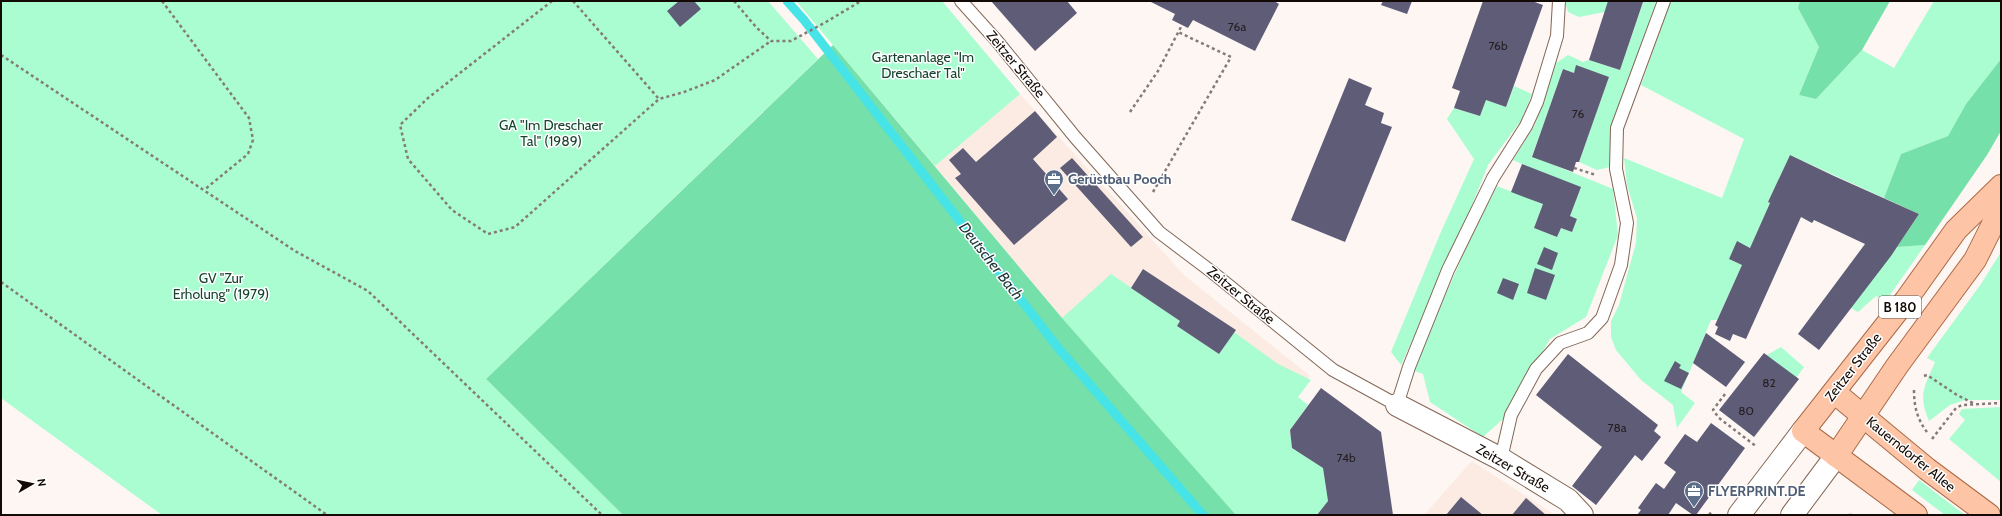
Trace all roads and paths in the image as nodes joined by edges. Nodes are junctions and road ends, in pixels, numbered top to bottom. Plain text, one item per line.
1 (162, 1) edge
2 (552, 1) edge
3 (573, 1) edge
4 (734, 1) edge
5 (861, 1) edge
6 (961, 1) edge
7 (1559, 1) edge
8 (1664, 1) edge
9 (1182, 25) dead end
10 (1178, 32) junction
11 (771, 41) junction
12 (1, 55) edge
13 (659, 99) junction
14 (1130, 112) dead end
15 (2001, 186) edge
16 (204, 190) junction
17 (2001, 203) edge
18 (1141, 212) junction
19 (1, 282) edge
20 (1921, 377) dead end
21 (1914, 386) dead end
22 (1834, 392) junction
23 (1725, 394) dead end
24 (1974, 403) junction
25 (2001, 404) edge
26 (1397, 406) junction
27 (1863, 416) junction
28 (1803, 431) junction
29 (1836, 456) junction
30 (1501, 459) junction
31 (1778, 464) junction
32 (327, 515) edge
33 (602, 515) edge
34 (1582, 515) edge
35 (1739, 515) edge
36 (1792, 515) edge
37 (1849, 515) edge
38 (1853, 515) edge
39 (1916, 515) edge
40 (1989, 515) edge

1 - 16 path
2 - 13 path
3 - 13 path
4 - 11 path
5 - 11 path
6 - 18 lane, Zeitzer Straße
7 - 26 lane
8 - 30 lane
9 - 10 path
10 - 14 path
10 - 18 path
11 - 13 path
12 - 16 path
15 - 22 main road, Zeitzer Straße / B 180
16 - 33 path
17 - 27 main road, B 180
18 - 26 lane, Zeitzer Straße
19 - 32 path
20 - 24 path
21 - 24 path
22 - 27 main road, Kauerndorfer Allee
22 - 28 main road, Zeitzer Straße / B 180
23 - 31 path
24 - 25 path
26 - 30 street, Zeitzer Straße
27 - 29 main road, B 180
27 - 40 main road, Kauerndorfer Allee
28 - 29 main road
28 - 31 street, Zeitzer Straße
29 - 36 street
29 - 39 main road
30 - 34 street, Zeitzer Straße
31 - 35 street, Zeitzer Straße
37 - 38 path

